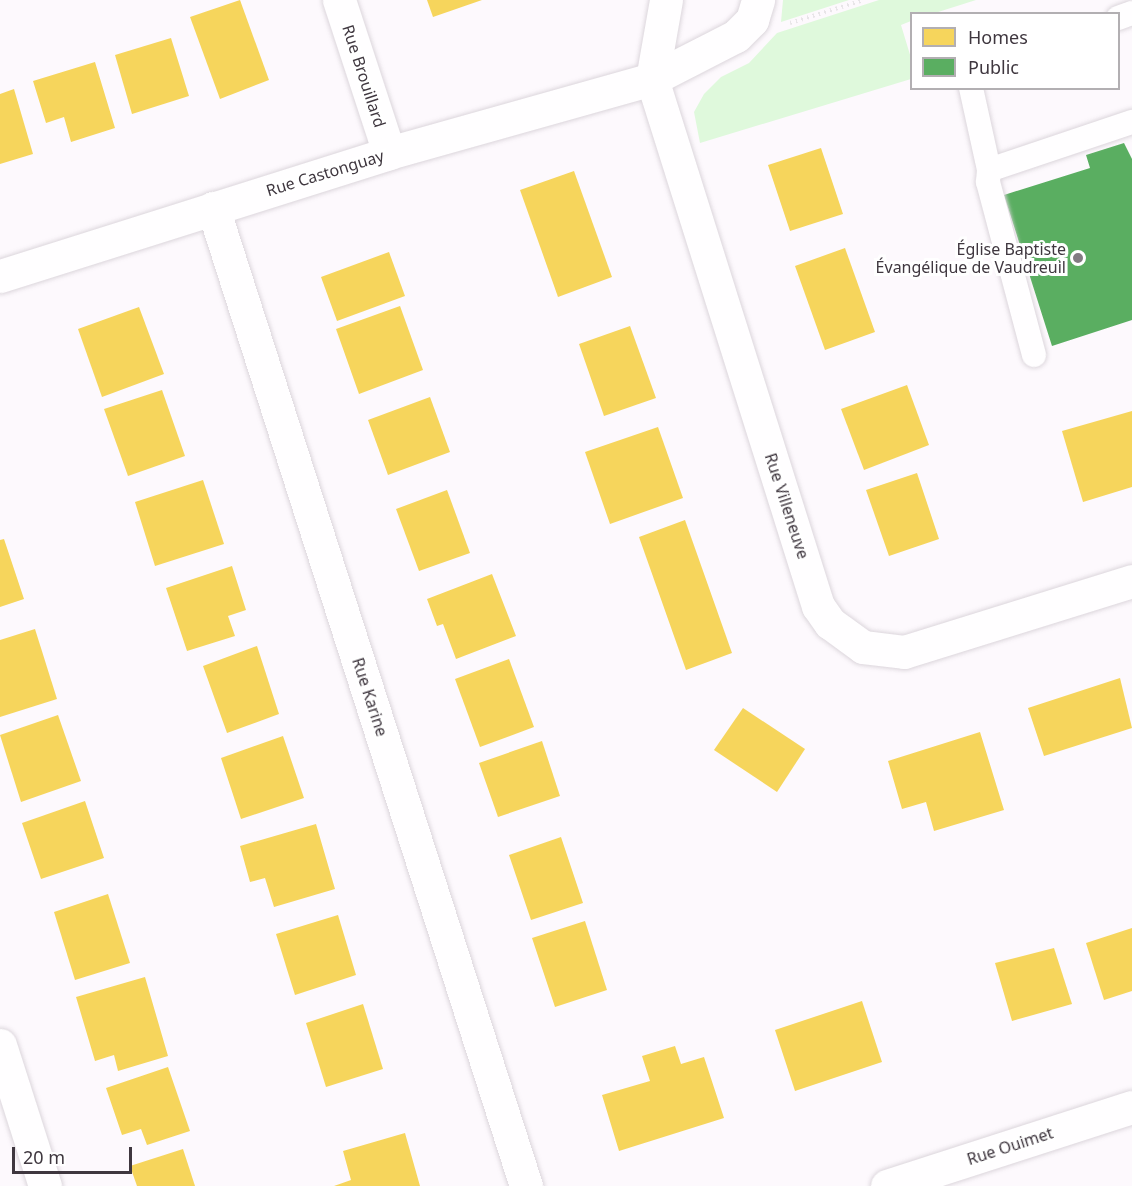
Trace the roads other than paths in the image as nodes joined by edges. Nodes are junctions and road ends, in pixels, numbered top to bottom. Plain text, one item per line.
1 (339, 0) edge
2 (666, 0) edge
3 (758, 0) edge
4 (652, 79) junction
5 (971, 90) edge
6 (1132, 122) edge
7 (389, 153) junction
8 (989, 170) junction
9 (213, 208) junction
10 (0, 276) edge
11 (1034, 355) dead end
12 (1132, 581) edge
13 (0, 1045) edge
14 (1132, 1107) edge
15 (45, 1186) edge
16 (526, 1186) edge
17 (887, 1186) edge

1 - 7 street, Rue Brouillard
2 - 4 street
3 - 4 street, Rue Castonguay
4 - 7 street, Rue Castonguay
4 - 12 street, Rue Villeneuve
5 - 8 lane
6 - 8 lane
7 - 9 street, Rue Castonguay
8 - 11 lane
9 - 10 street, Rue Castonguay
9 - 16 street, Rue Karine
13 - 15 street
14 - 17 street, Rue Ouimet

